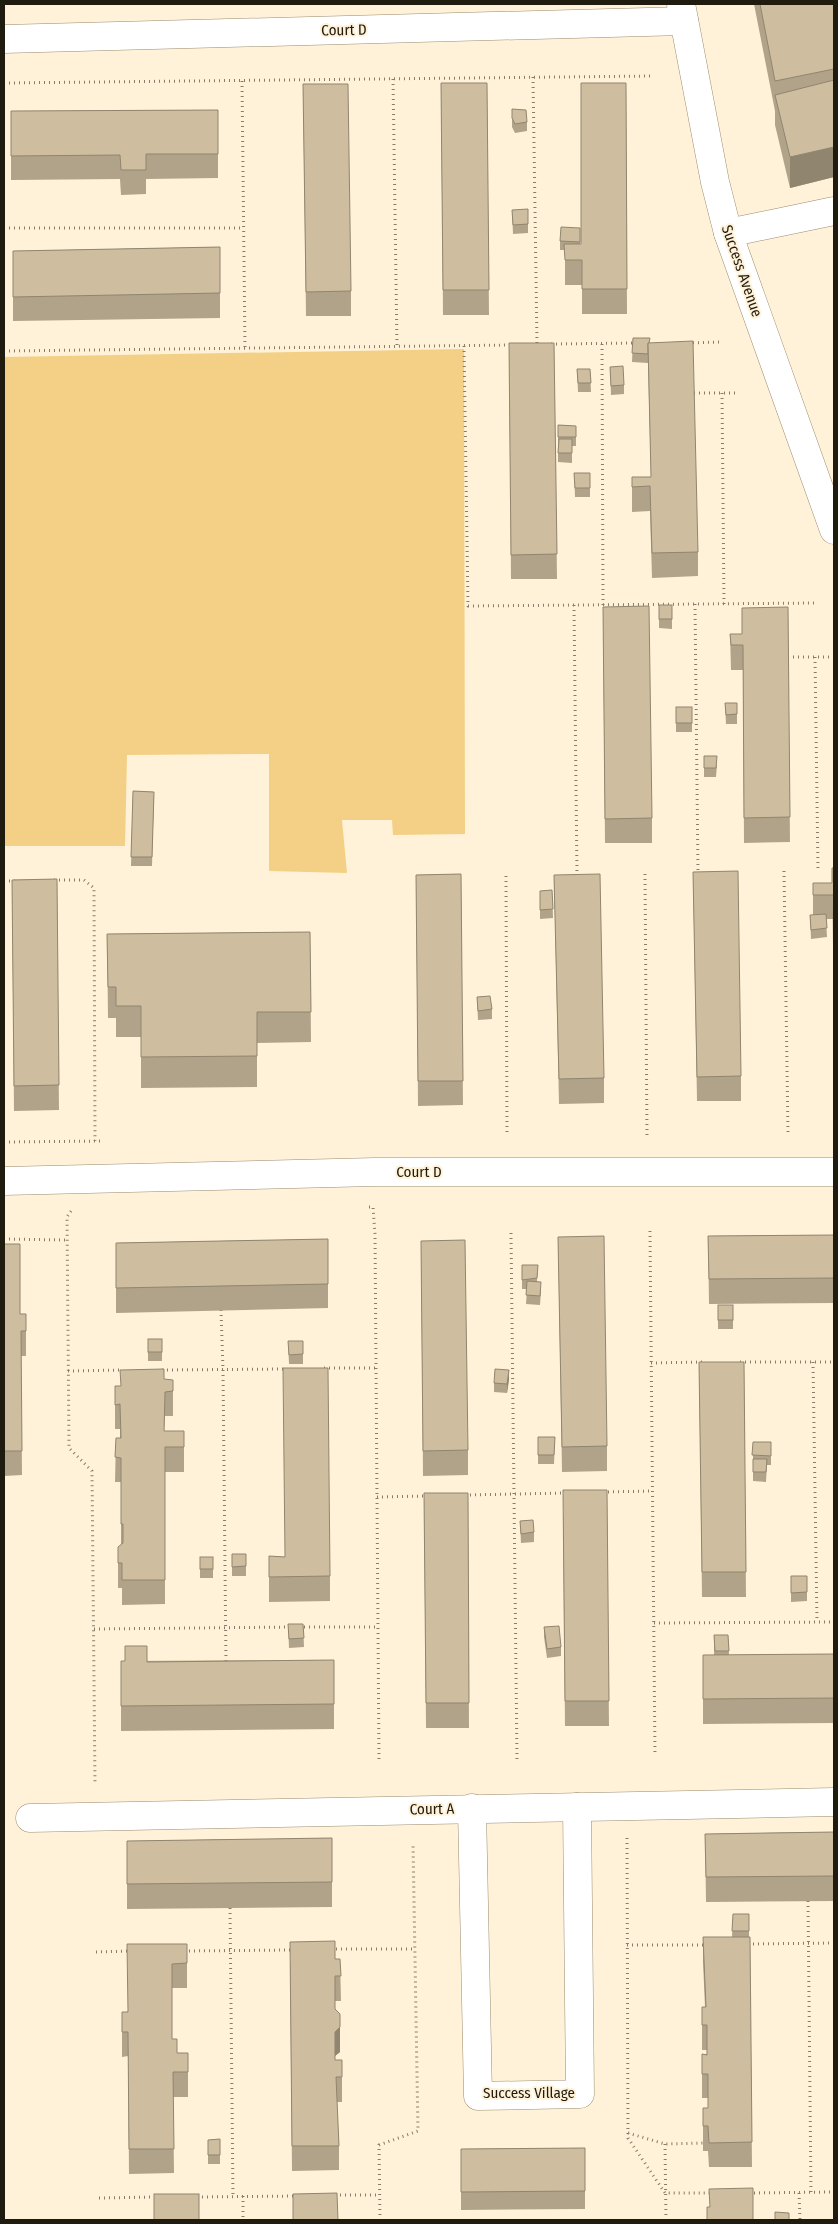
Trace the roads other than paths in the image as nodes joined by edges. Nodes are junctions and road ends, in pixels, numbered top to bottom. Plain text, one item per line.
1 (682, 12) edge
2 (4, 39) edge
3 (834, 211) edge
4 (728, 233) junction
5 (834, 530) edge
6 (834, 1172) edge
7 (4, 1181) edge
8 (834, 1802) edge
9 (472, 1808) junction
10 (577, 1808) junction
11 (30, 1818) dead end

1 - 2 street, Court D
1 - 4 street, Success Avenue
3 - 4 street
4 - 5 street, Success Avenue
6 - 7 street, Court D
8 - 10 street, Court A
9 - 10 street, Court A
9 - 10 street, Success Village
9 - 11 street, Court A

